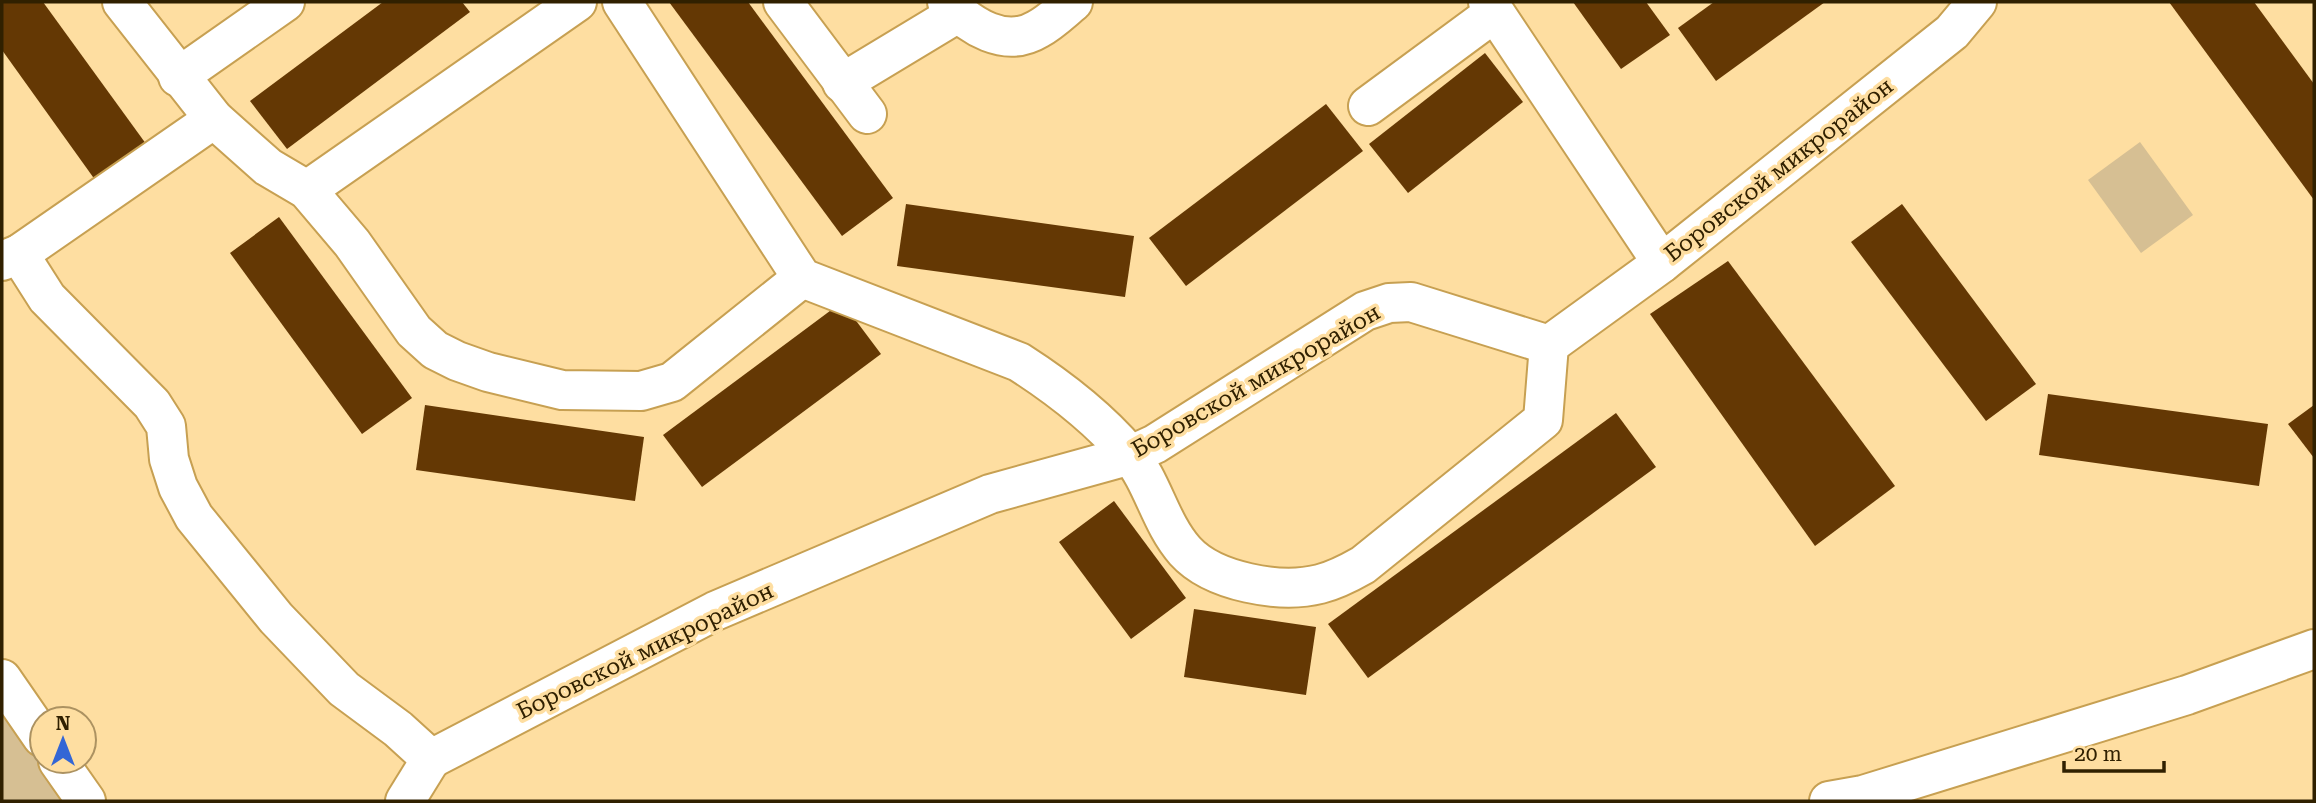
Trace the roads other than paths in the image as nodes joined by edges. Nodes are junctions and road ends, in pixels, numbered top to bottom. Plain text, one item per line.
1 (122, 2) edge
2 (285, 2) edge
3 (578, 2) edge
4 (622, 2) edge
5 (783, 2) edge
6 (1073, 2) edge
7 (1977, 2) edge
8 (1491, 7) edge
9 (952, 8) edge
10 (178, 77) junction
11 (842, 83) junction
12 (1368, 106) dead end
13 (867, 114) dead end
14 (214, 119) junction
15 (307, 190) junction
16 (10, 257) edge
17 (1662, 263) junction
18 (802, 278) junction
19 (1549, 345) junction
20 (1130, 456) junction
21 (2314, 649) edge
22 (2, 679) edge
23 (28, 717) edge
24 (431, 760) junction
25 (68, 775) edge
26 (1851, 799) edge
27 (86, 801) edge
28 (405, 801) edge

1 - 10 street
2 - 10 street
3 - 15 street
4 - 18 street
5 - 11 street
6 - 9 street
7 - 17 street, Боровской микрорайон
8 - 12 street
8 - 17 street
9 - 11 street
10 - 14 street
11 - 13 street
14 - 15 street
14 - 16 street
15 - 18 street
16 - 24 street
17 - 19 street, Боровской микрорайон
18 - 20 street
19 - 20 street, Боровской микрорайон
19 - 20 street
20 - 24 street, Боровской микрорайон
21 - 26 street
22 - 23 street
24 - 28 street
25 - 27 street

